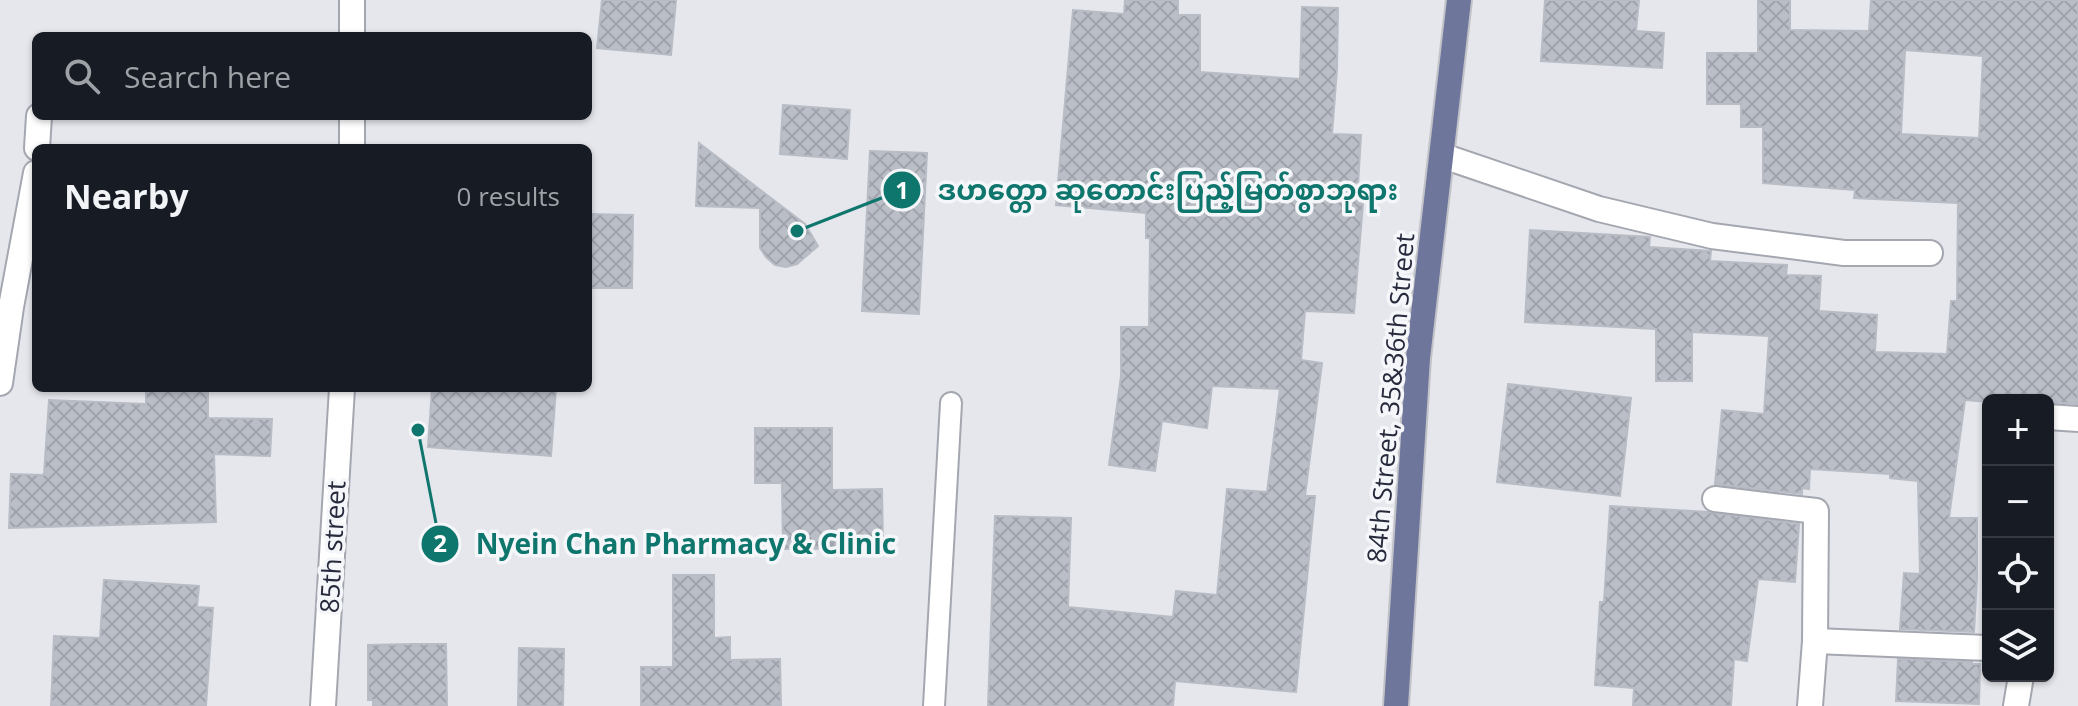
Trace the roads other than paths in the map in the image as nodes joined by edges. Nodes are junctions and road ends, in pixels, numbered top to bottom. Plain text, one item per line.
1 (352, 0) edge
2 (1459, 0) edge
3 (352, 32) edge
4 (39, 120) edge
5 (352, 120) edge
6 (37, 144) edge
7 (352, 144) edge
8 (1443, 156) junction
9 (32, 194) edge
10 (1930, 253) dead end
11 (0, 383) edge
12 (342, 392) edge
13 (951, 403) dead end
14 (2054, 417) edge
15 (2078, 419) edge
16 (1715, 499) dead end
17 (1815, 641) junction
18 (1982, 648) edge
19 (2020, 682) edge
20 (323, 706) edge
21 (934, 706) edge
22 (1396, 706) edge
23 (1810, 706) edge
24 (2016, 706) edge

1 - 3 street
2 - 8 main road, 84th Street, 35&36th Street
4 - 6 street
5 - 7 street
8 - 10 street
8 - 22 main road, 84th Street, 35&36th Street
9 - 11 street
12 - 20 street, 85th street
13 - 21 lane
14 - 15 street
16 - 17 street
17 - 18 street
17 - 23 street
19 - 24 street

